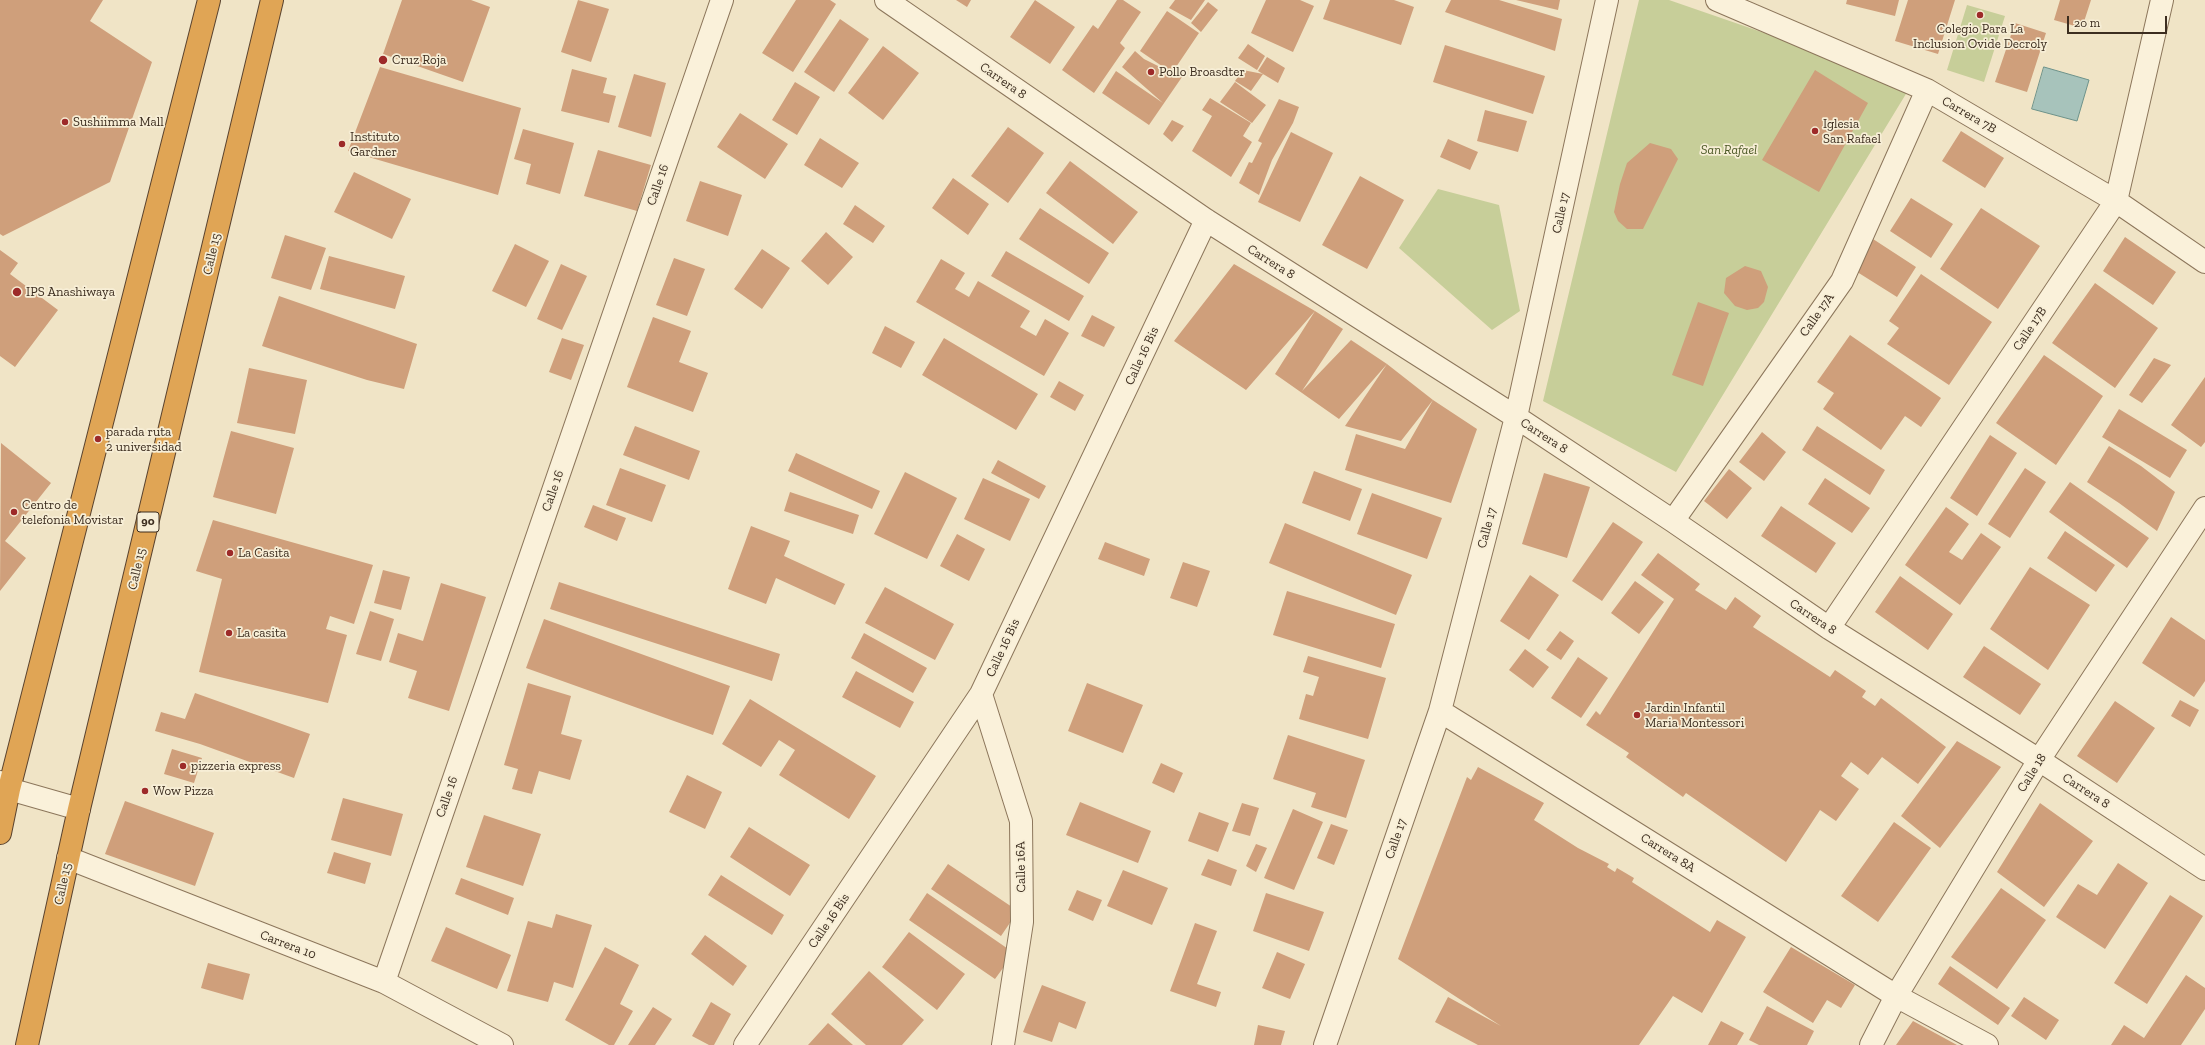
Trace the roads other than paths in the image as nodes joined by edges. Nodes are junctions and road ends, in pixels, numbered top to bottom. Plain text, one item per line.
1 (209, 0) edge
2 (272, 0) edge
3 (722, 0) edge
4 (886, 0) edge
5 (1607, 0) edge
6 (1717, 0) edge
7 (2162, 0) edge
8 (1927, 90) junction
9 (2116, 201) junction
10 (1206, 220) junction
11 (2205, 262) edge
12 (1516, 417) junction
13 (2205, 508) edge
14 (1673, 520) junction
15 (1829, 628) junction
16 (981, 694) junction
17 (1440, 711) junction
18 (2039, 760) junction
19 (5, 785) edge
20 (80, 809) junction
21 (0, 833) edge
22 (68, 858) junction
23 (2205, 869) edge
24 (384, 982) junction
25 (1896, 996) junction
26 (27, 1045) edge
27 (502, 1045) edge
28 (745, 1045) edge
29 (1003, 1045) edge
30 (1325, 1045) edge
31 (1871, 1045) edge
32 (1987, 1045) edge

1 - 19 highway
2 - 20 highway, Calle 15 / 90
3 - 24 street, Calle 16
4 - 10 street, Carrera 8
5 - 12 street, Calle 17
6 - 8 street, Carrera 7B
7 - 9 street, Calle 17B
8 - 9 street, Carrera 7B
8 - 14 street, Calle 17A
9 - 11 street, Carrera 7B
9 - 15 street, Calle 17B
10 - 12 street, Carrera 8
10 - 16 street, Calle 16 Bis
12 - 14 street, Carrera 8
12 - 17 street, Calle 17
13 - 18 street, Calle 18
14 - 15 street, Carrera 8
15 - 18 street, Carrera 8
16 - 28 street, Calle 16 Bis
16 - 29 street, Calle 16A
17 - 25 street, Carrera 8A
17 - 30 street, Calle 17
18 - 23 street, Carrera 8
18 - 25 street, Calle 18
19 - 20 street
19 - 21 highway
20 - 22 highway, Calle 15 / 90
22 - 24 street, Carrera 10
22 - 26 highway, Calle 15 / 90
24 - 27 street, Carrera 10
25 - 31 street, Calle 18
25 - 32 street, Carrera 8A

